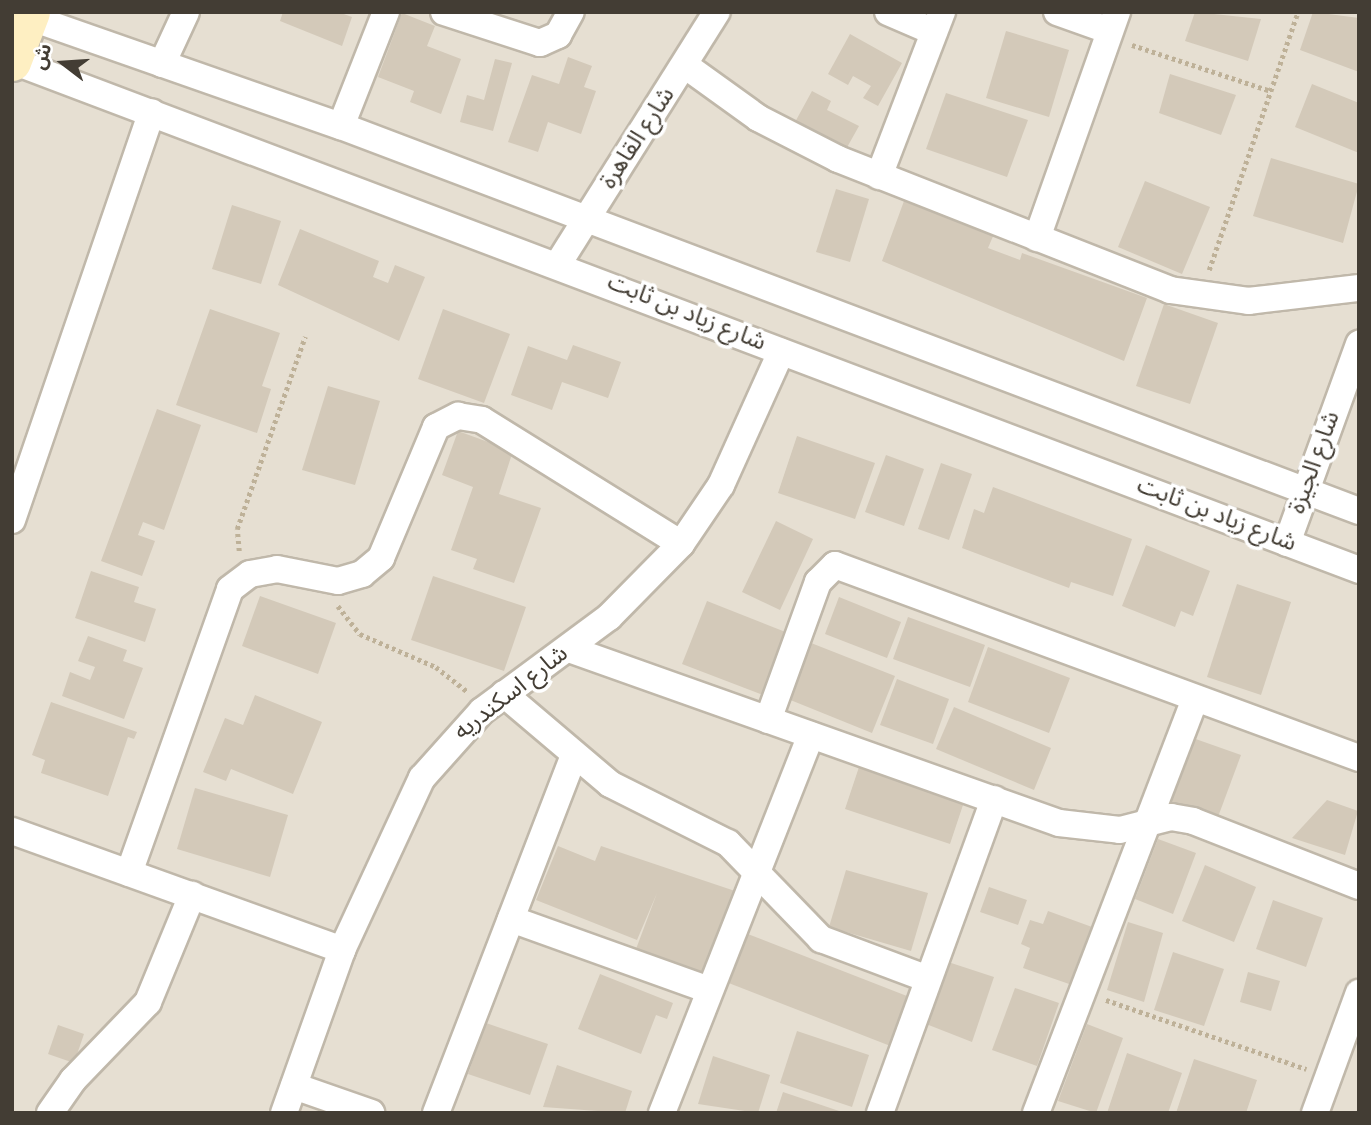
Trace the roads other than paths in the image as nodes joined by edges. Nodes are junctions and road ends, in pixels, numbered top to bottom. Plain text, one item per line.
1 (186, 12) edge
2 (386, 12) edge
3 (444, 12) edge
4 (571, 12) edge
5 (717, 12) edge
6 (888, 12) edge
7 (1057, 12) edge
8 (30, 15) edge
9 (938, 22) edge
10 (1112, 27) edge
11 (12, 62) edge
12 (162, 64) junction
13 (686, 66) junction
14 (152, 112) junction
15 (341, 126) junction
16 (879, 176) junction
17 (588, 219) junction
18 (1037, 238) junction
19 (558, 264) junction
20 (1359, 288) edge
21 (1359, 344) edge
22 (781, 352) junction
23 (1306, 491) junction
24 (1359, 511) edge
25 (12, 520) edge
26 (1287, 543) junction
27 (681, 544) junction
28 (1359, 570) edge
29 (569, 649) junction
30 (504, 694) junction
31 (1195, 699) junction
32 (768, 720) junction
33 (811, 735) junction
34 (573, 758) junction
35 (1359, 758) edge
36 (994, 799) junction
37 (1149, 820) junction
38 (12, 831) edge
39 (758, 869) junction
40 (129, 873) junction
41 (1359, 886) edge
42 (192, 895) junction
43 (511, 919) junction
44 (342, 950) junction
45 (928, 979) junction
46 (709, 990) junction
47 (1359, 993) edge
48 (294, 1086) junction
49 (50, 1113) edge
50 (284, 1113) edge
51 (371, 1113) edge
52 (436, 1113) edge
53 (662, 1113) edge
54 (880, 1113) edge
55 (1036, 1113) edge
56 (1315, 1113) edge

1 - 12 street
2 - 15 street
3 - 4 street
5 - 13 street, شارع القاهرة
6 - 9 street
7 - 10 street
8 - 11 street
8 - 12 street
9 - 16 street
10 - 18 street
11 - 14 street, شارع زياد بن ثابت
12 - 15 street
13 - 16 street
13 - 17 street, شارع القاهرة
14 - 19 street, شارع زياد بن ثابت
14 - 25 street
15 - 17 street
16 - 18 street
17 - 19 street, شارع القاهرة
17 - 23 street
18 - 20 street
19 - 22 street, شارع زياد بن ثابت
21 - 23 street, شارع الجيزة
22 - 26 street, شارع زياد بن ثابت
22 - 27 street, شارع اسكندريه
23 - 24 street
23 - 26 street, شارع الجيزة
26 - 28 street, شارع زياد بن ثابت
27 - 29 street, شارع اسكندريه
27 - 40 street
29 - 30 street, شارع اسكندريه
29 - 32 street
30 - 34 street
30 - 44 street, شارع اسكندريه
31 - 32 street
31 - 35 street
31 - 37 street
32 - 33 street
33 - 36 street
33 - 39 street
34 - 39 street
34 - 43 street
36 - 37 street
36 - 45 street
37 - 41 street
37 - 55 street
38 - 40 street
39 - 45 street
39 - 46 street
40 - 42 street
42 - 44 street
42 - 49 street
43 - 46 street
43 - 52 street
44 - 48 street, شارع اسكندريه
45 - 54 street
46 - 53 street
47 - 56 street
48 - 50 street, شارع اسكندريه
48 - 51 street

